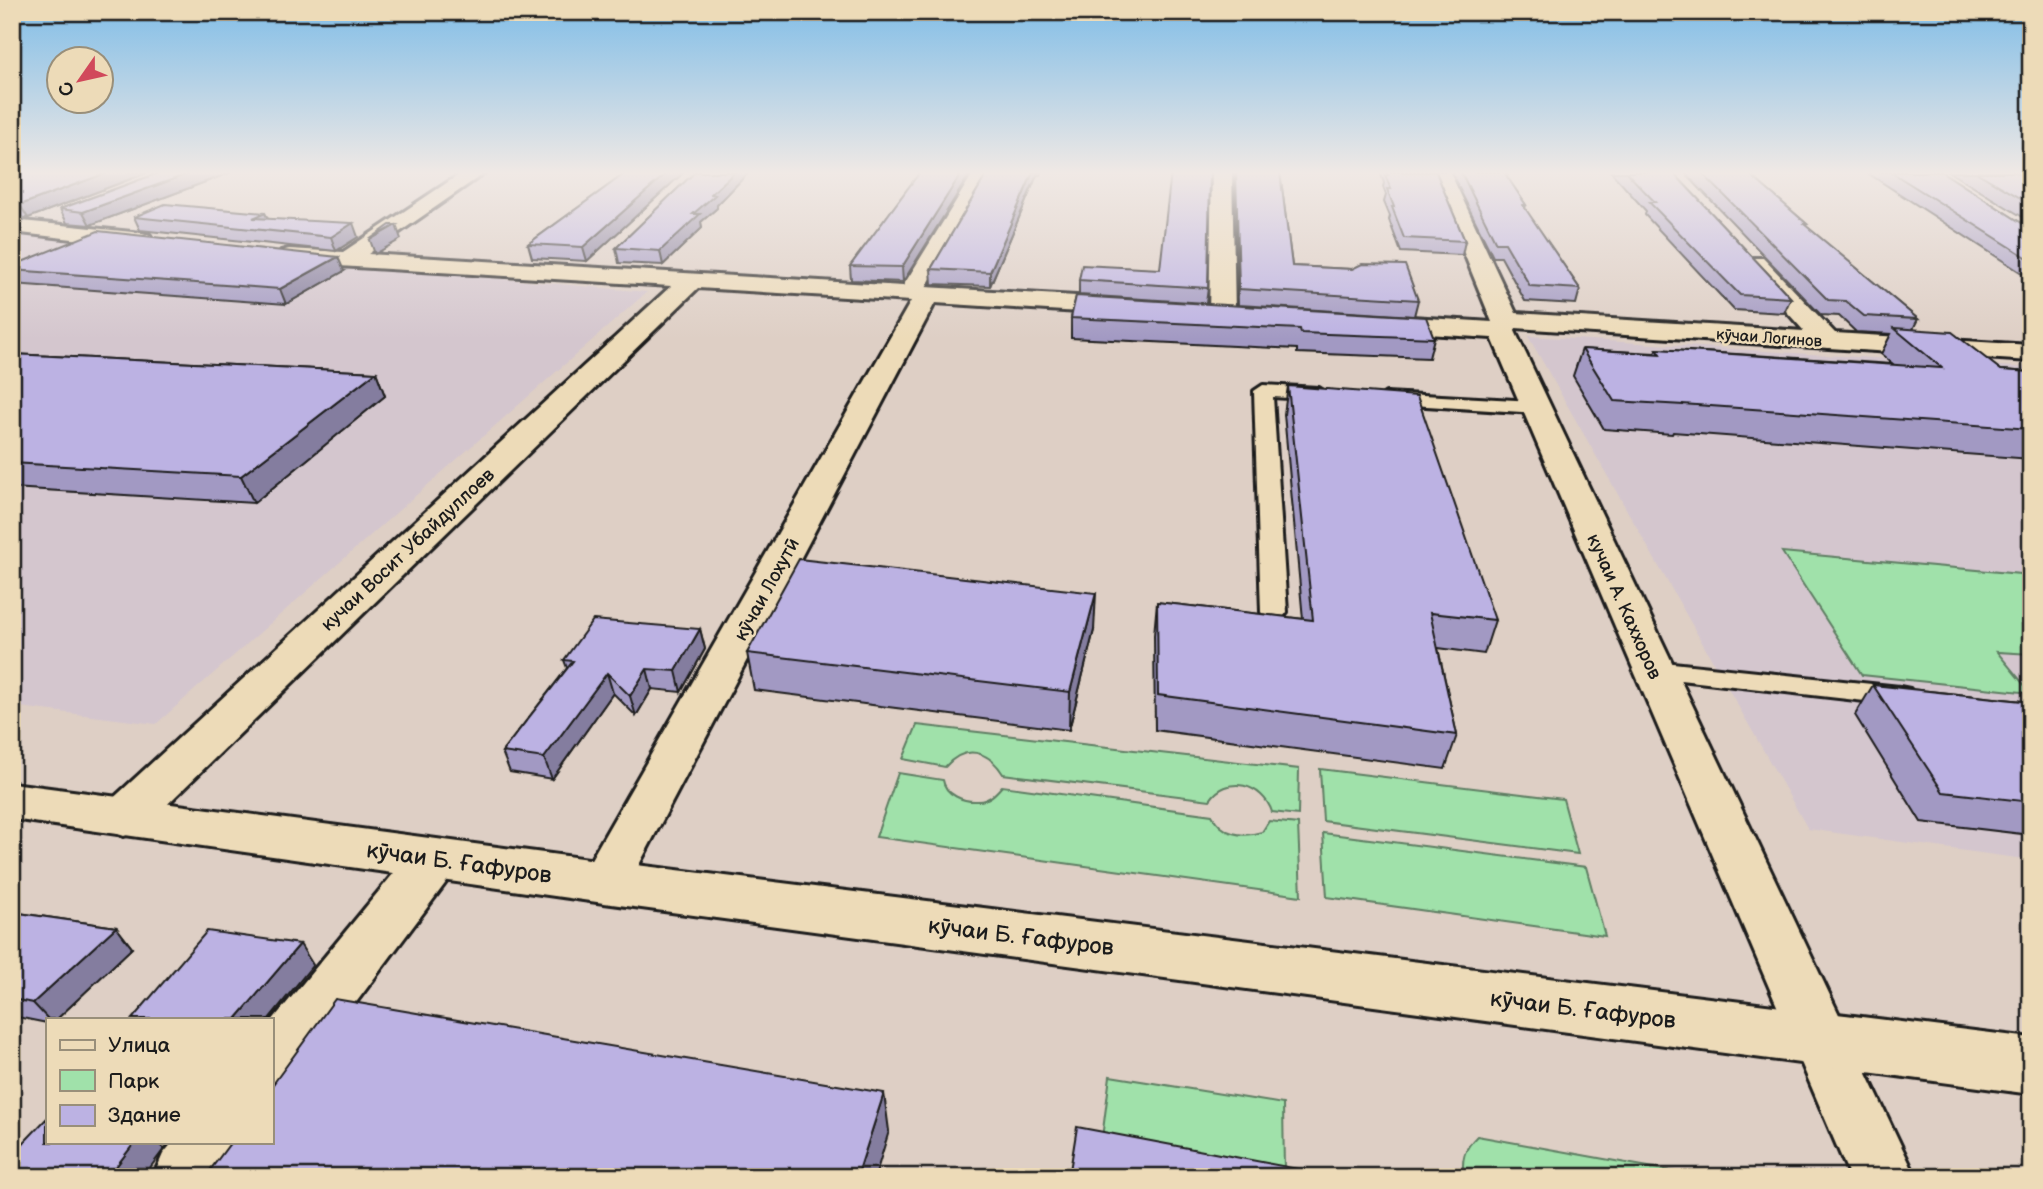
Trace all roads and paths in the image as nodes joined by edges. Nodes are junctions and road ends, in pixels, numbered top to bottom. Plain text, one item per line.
1 (25, 227) edge
2 (393, 227) edge
3 (955, 227) edge
4 (1222, 227) edge
5 (1463, 227) edge
6 (169, 243) edge
7 (1744, 251) edge
8 (264, 253) edge
9 (609, 257) dead end
10 (343, 261) junction
11 (589, 276) junction
12 (690, 282) junction
13 (919, 295) junction
14 (1155, 309) edge
15 (1195, 311) edge
16 (1222, 313) junction
17 (1250, 315) edge
18 (1348, 321) edge
19 (1504, 326) junction
20 (1828, 341) junction
21 (2031, 353) edge
22 (1345, 396) edge
23 (1372, 398) edge
24 (1536, 407) junction
25 (1274, 612) edge
26 (1654, 670) junction
27 (1923, 698) edge
28 (12, 802) edge
29 (124, 817) junction
30 (435, 859) junction
31 (604, 882) junction
32 (1821, 1040) junction
33 (273, 1065) edge
34 (2031, 1066) edge
35 (212, 1144) edge
36 (186, 1177) edge
37 (1883, 1177) edge

1 - 6 street
2 - 10 street
3 - 13 street, кӯчаи Лохутӣ
4 - 16 street
5 - 19 street, кучаи А. Каххоров
7 - 20 street
8 - 10 street
9 - 11 street
10 - 11 street
11 - 12 street
12 - 13 street
12 - 29 street, кучаи Восит Убайдуллоев
13 - 14 street
13 - 31 street, кӯчаи Лохутӣ
15 - 16 street
16 - 17 street
18 - 19 street, кӯчаи Логинов
19 - 20 street, кӯчаи Логинов
19 - 24 street, кучаи А. Каххоров
20 - 21 street, кӯчаи Логинов
22 - 25 lane
23 - 24 lane
24 - 26 street, кучаи А. Каххоров
26 - 27 lane
26 - 32 street, кучаи А. Каххоров
28 - 29 street, кӯчаи Б. Ғафуров
29 - 30 street, кӯчаи Б. Ғафуров
30 - 31 street, кӯчаи Б. Ғафуров
30 - 33 street
31 - 32 street, кӯчаи Б. Ғафуров
32 - 34 street, кӯчаи Б. Ғафуров
32 - 37 street, кучаи А. Каххоров
35 - 36 street

